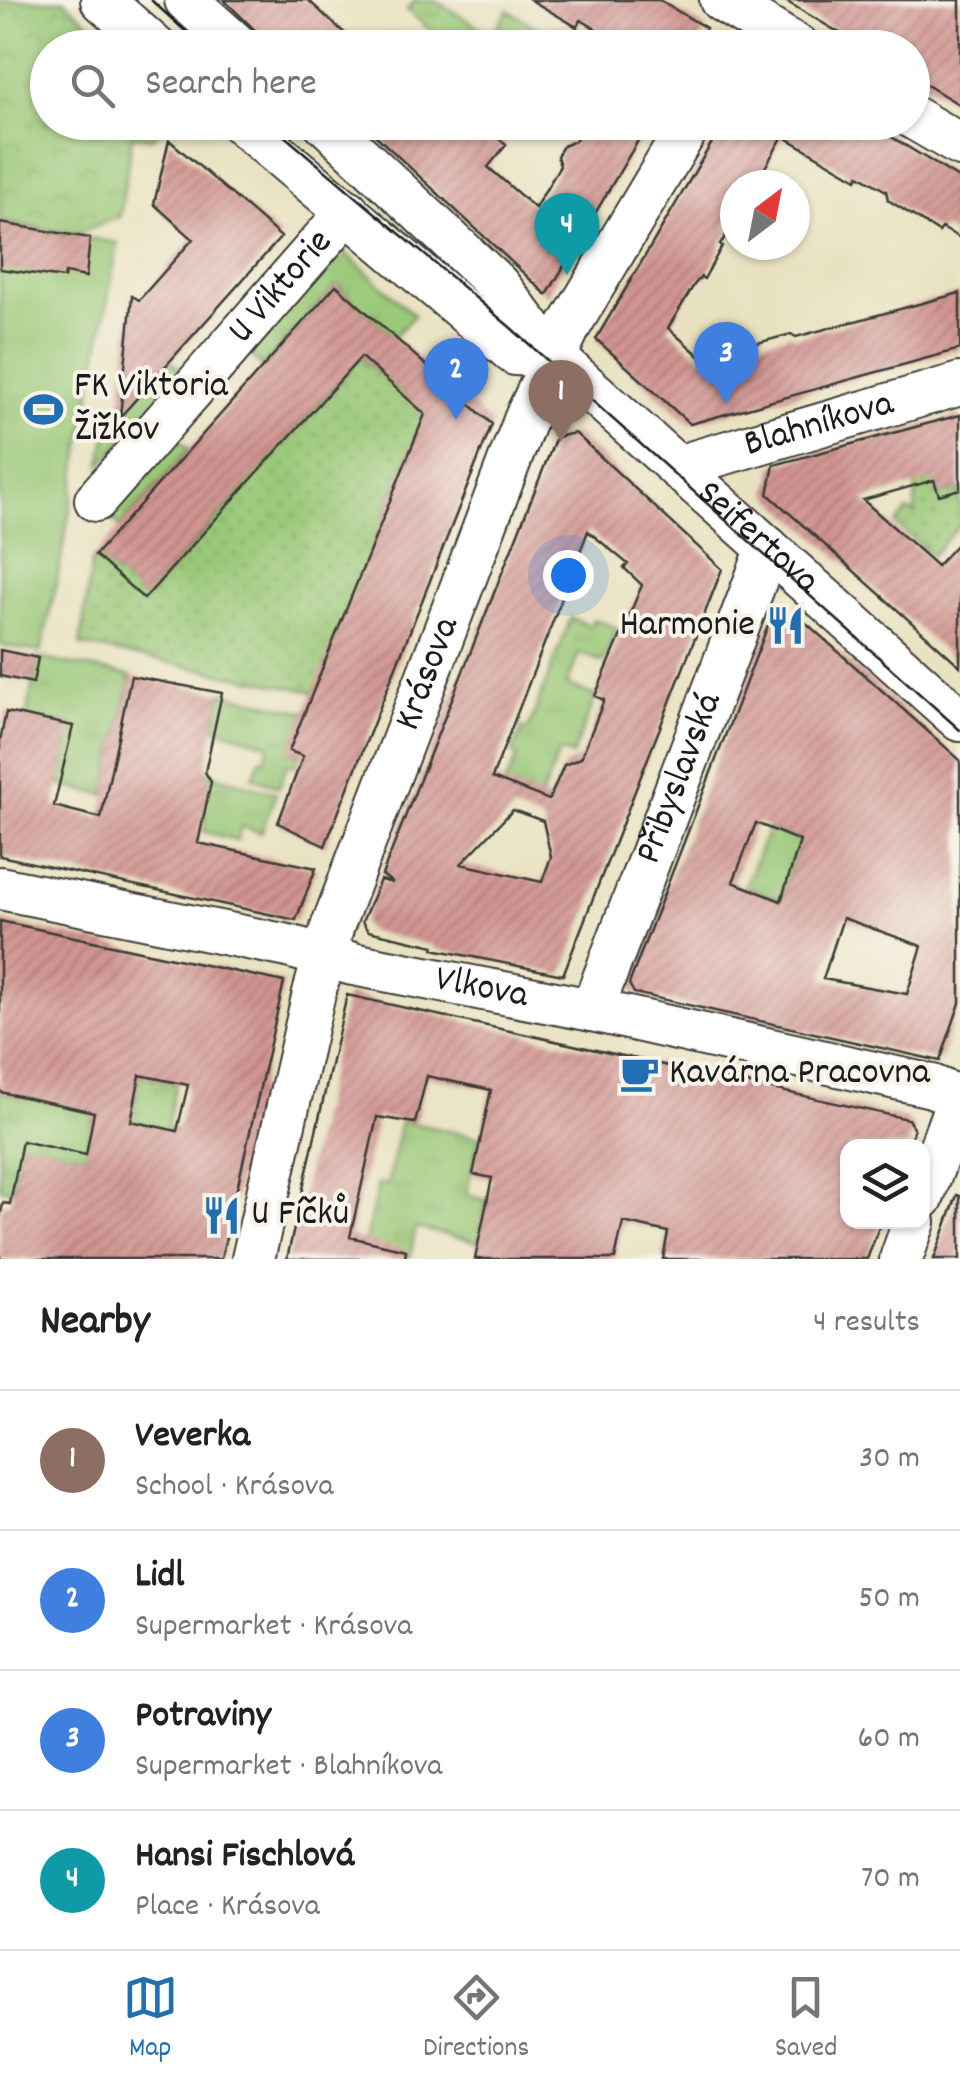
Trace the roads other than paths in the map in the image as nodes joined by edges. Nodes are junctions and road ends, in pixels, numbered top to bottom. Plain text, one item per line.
1 (102, 0) edge
2 (186, 0) edge
3 (136, 30) edge
4 (220, 30) edge
5 (262, 140) edge
6 (343, 140) edge
7 (681, 140) edge
8 (348, 211) junction
9 (553, 356) junction
10 (960, 384) edge
11 (678, 467) junction
12 (96, 500) dead end
13 (768, 548) junction
14 (960, 720) edge
15 (0, 888) edge
16 (324, 956) junction
17 (592, 1010) junction
18 (960, 1097) edge
19 (930, 1177) edge
20 (912, 1229) edge
21 (253, 1259) edge
22 (901, 1259) edge

1 - 3 street
2 - 4 street
5 - 8 street
6 - 9 street, Seifertova
7 - 9 street, Krásova
8 - 9 street
8 - 12 street, U Viktorie
9 - 11 street, Seifertova
9 - 16 street, Krásova
10 - 11 street, Blahníkova
11 - 13 street, Seifertova
13 - 14 street, Seifertova
13 - 17 street, Přibyslavská
15 - 16 street, Vlkova
16 - 17 street, Vlkova
16 - 21 street, Krásova
17 - 18 street, Vlkova
18 - 19 street
20 - 22 street

